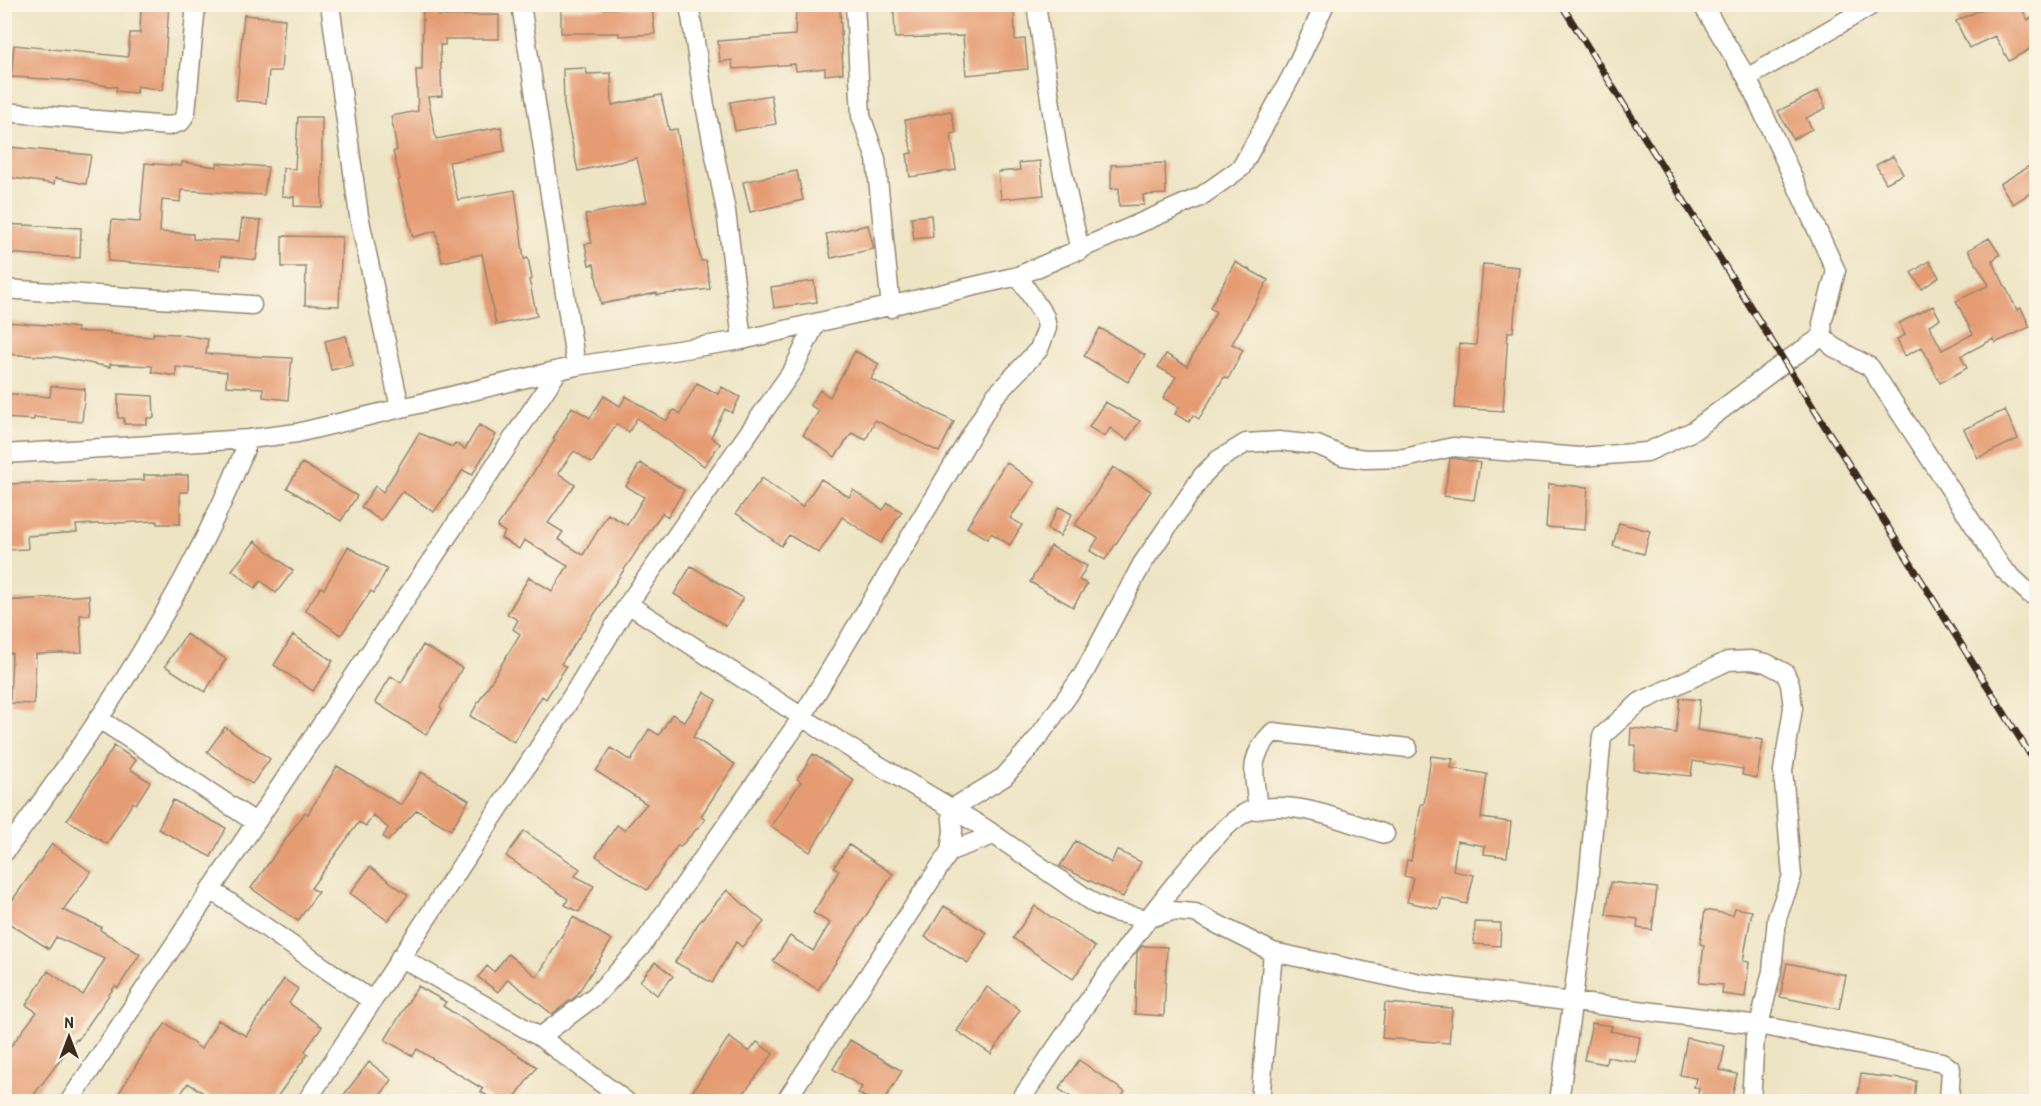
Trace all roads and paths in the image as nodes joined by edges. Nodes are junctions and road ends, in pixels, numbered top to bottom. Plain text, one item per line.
1 (196, 4) edge
2 (330, 4) edge
3 (521, 4) edge
4 (689, 4) edge
5 (855, 4) edge
6 (1036, 4) edge
7 (1324, 4) edge
8 (1702, 4) edge
9 (1874, 4) edge
10 (1747, 78) junction
11 (4, 112) edge
12 (1080, 251) junction
13 (1018, 276) junction
14 (4, 289) edge
15 (252, 306) dead end
16 (891, 308) junction
17 (816, 323) junction
18 (1823, 336) junction
19 (742, 340) junction
20 (576, 366) junction
21 (558, 371) junction
22 (400, 408) junction
23 (249, 439) junction
24 (4, 454) edge
25 (2037, 592) edge
26 (628, 604) junction
27 (802, 717) junction
28 (98, 718) junction
29 (1408, 748) dead end
30 (951, 809) junction
31 (1258, 810) junction
32 (255, 822) junction
33 (1385, 834) dead end
34 (994, 835) junction
35 (950, 851) junction
36 (4, 853) edge
37 (210, 889) junction
38 (1147, 919) junction
39 (1274, 951) junction
40 (400, 957) junction
41 (371, 1000) junction
42 (1571, 1004) junction
43 (1759, 1025) junction
44 (540, 1037) junction
45 (69, 1101) edge
46 (306, 1101) edge
47 (627, 1101) edge
48 (785, 1101) edge
49 (1019, 1101) edge
50 (1260, 1101) edge
51 (1559, 1101) edge
52 (1751, 1101) edge
53 (1949, 1101) edge

1 - 11 street
2 - 22 street
3 - 20 street
4 - 19 street
5 - 16 street
6 - 12 street
7 - 12 street
8 - 10 street
9 - 10 street
10 - 18 street
12 - 13 street
13 - 16 street
13 - 27 street
14 - 15 street
16 - 17 street
17 - 19 street
17 - 26 street
18 - 25 street
18 - 30 street
19 - 20 street
20 - 21 street
21 - 22 street
21 - 32 street
22 - 23 street
23 - 24 street
23 - 28 street
26 - 27 street
26 - 40 street
27 - 30 street
27 - 44 street
28 - 32 street
28 - 36 street
29 - 31 street
30 - 34 street
30 - 35 street
31 - 33 street
31 - 38 street
32 - 37 street
34 - 35 street
34 - 38 street
35 - 48 street
37 - 41 street
37 - 45 street
38 - 39 street
38 - 49 street
39 - 42 street
39 - 50 street
40 - 41 street
40 - 44 street
41 - 46 street
42 - 43 street
42 - 43 street
42 - 51 street
43 - 52 street
43 - 53 street
44 - 47 street

